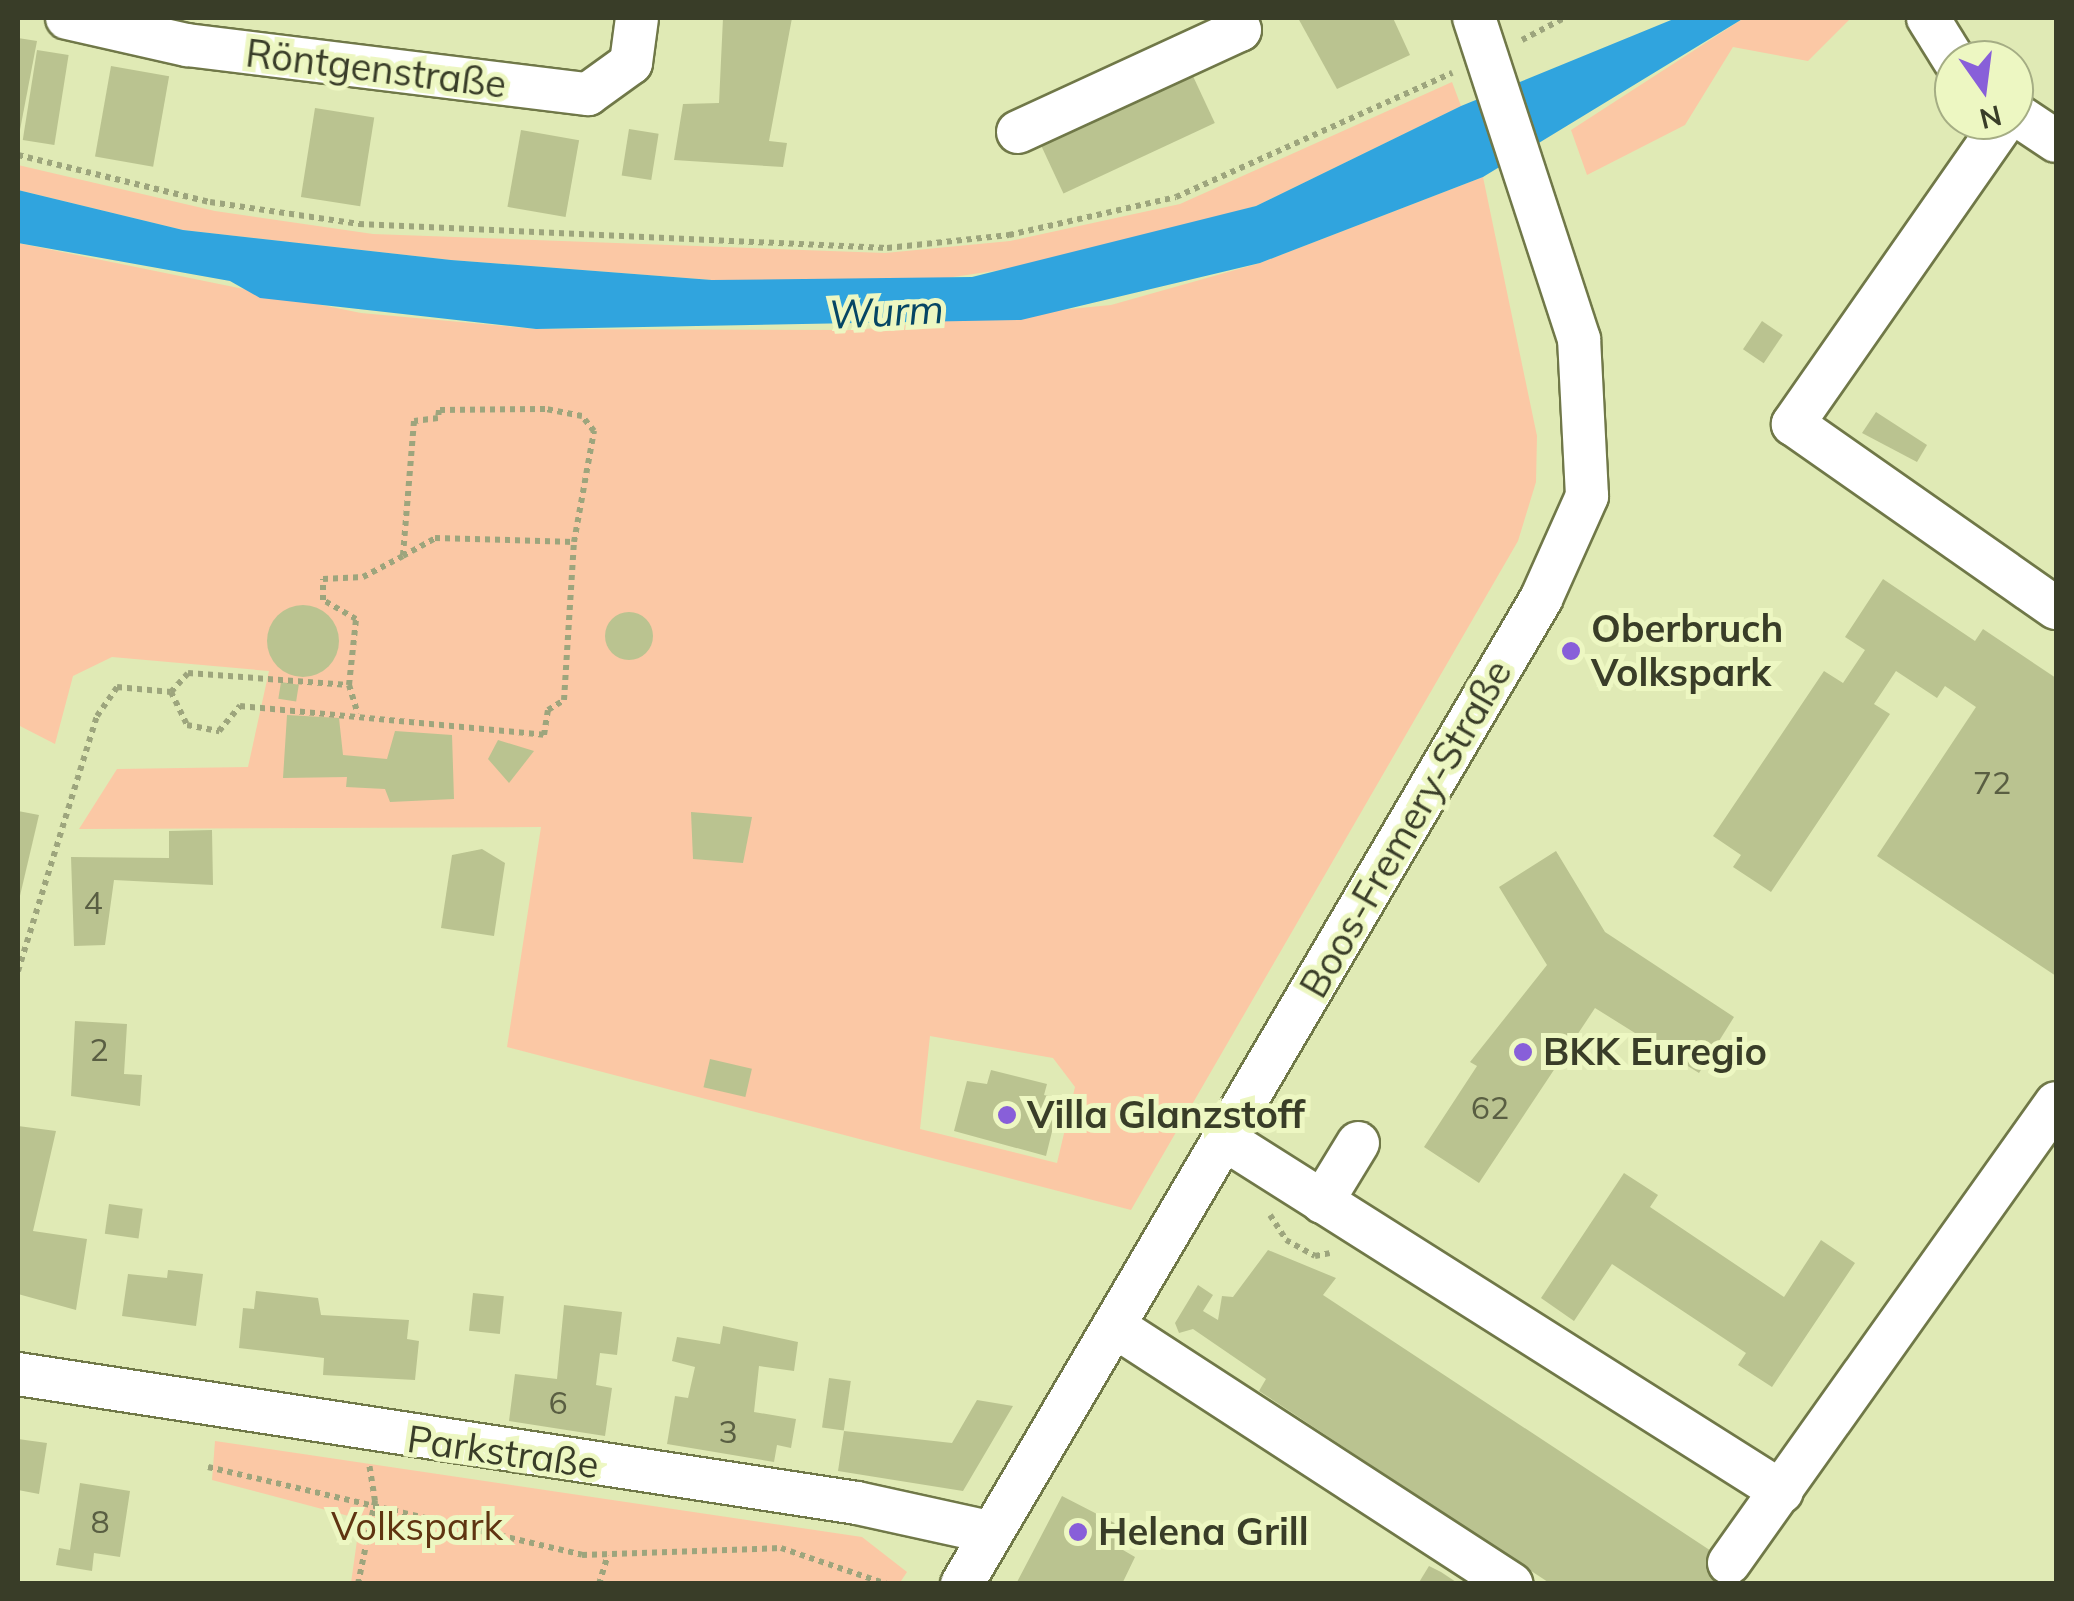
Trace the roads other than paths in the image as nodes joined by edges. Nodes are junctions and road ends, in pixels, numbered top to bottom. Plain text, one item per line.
1 (68, 18) edge
2 (638, 18) edge
3 (1234, 18) edge
4 (1928, 18) edge
5 (1942, 40) edge
6 (1487, 49) edge
7 (2034, 126) edge
8 (1018, 132) dead end
9 (1992, 140) edge
10 (2056, 141) edge
11 (2056, 608) edge
12 (2056, 1103) edge
13 (1224, 1140) junction
14 (1358, 1144) dead end
15 (1322, 1202) junction
16 (1114, 1326) junction
17 (18, 1374) edge
18 (1782, 1492) junction
19 (989, 1532) junction
20 (1729, 1563) dead end
21 (962, 1584) edge
22 (1512, 1584) edge

1 - 2 street, Röntgenstraße
3 - 8 street
4 - 5 street
6 - 13 street, Boos-Fremery-Straße
7 - 10 street
9 - 11 street
12 - 18 street
13 - 15 street
13 - 16 street, Boos-Fremery-Straße
14 - 15 street
15 - 18 street
16 - 19 street, Boos-Fremery-Straße
16 - 22 street
17 - 19 street, Parkstraße
18 - 20 street
19 - 21 street, Boos-Fremery-Straße

